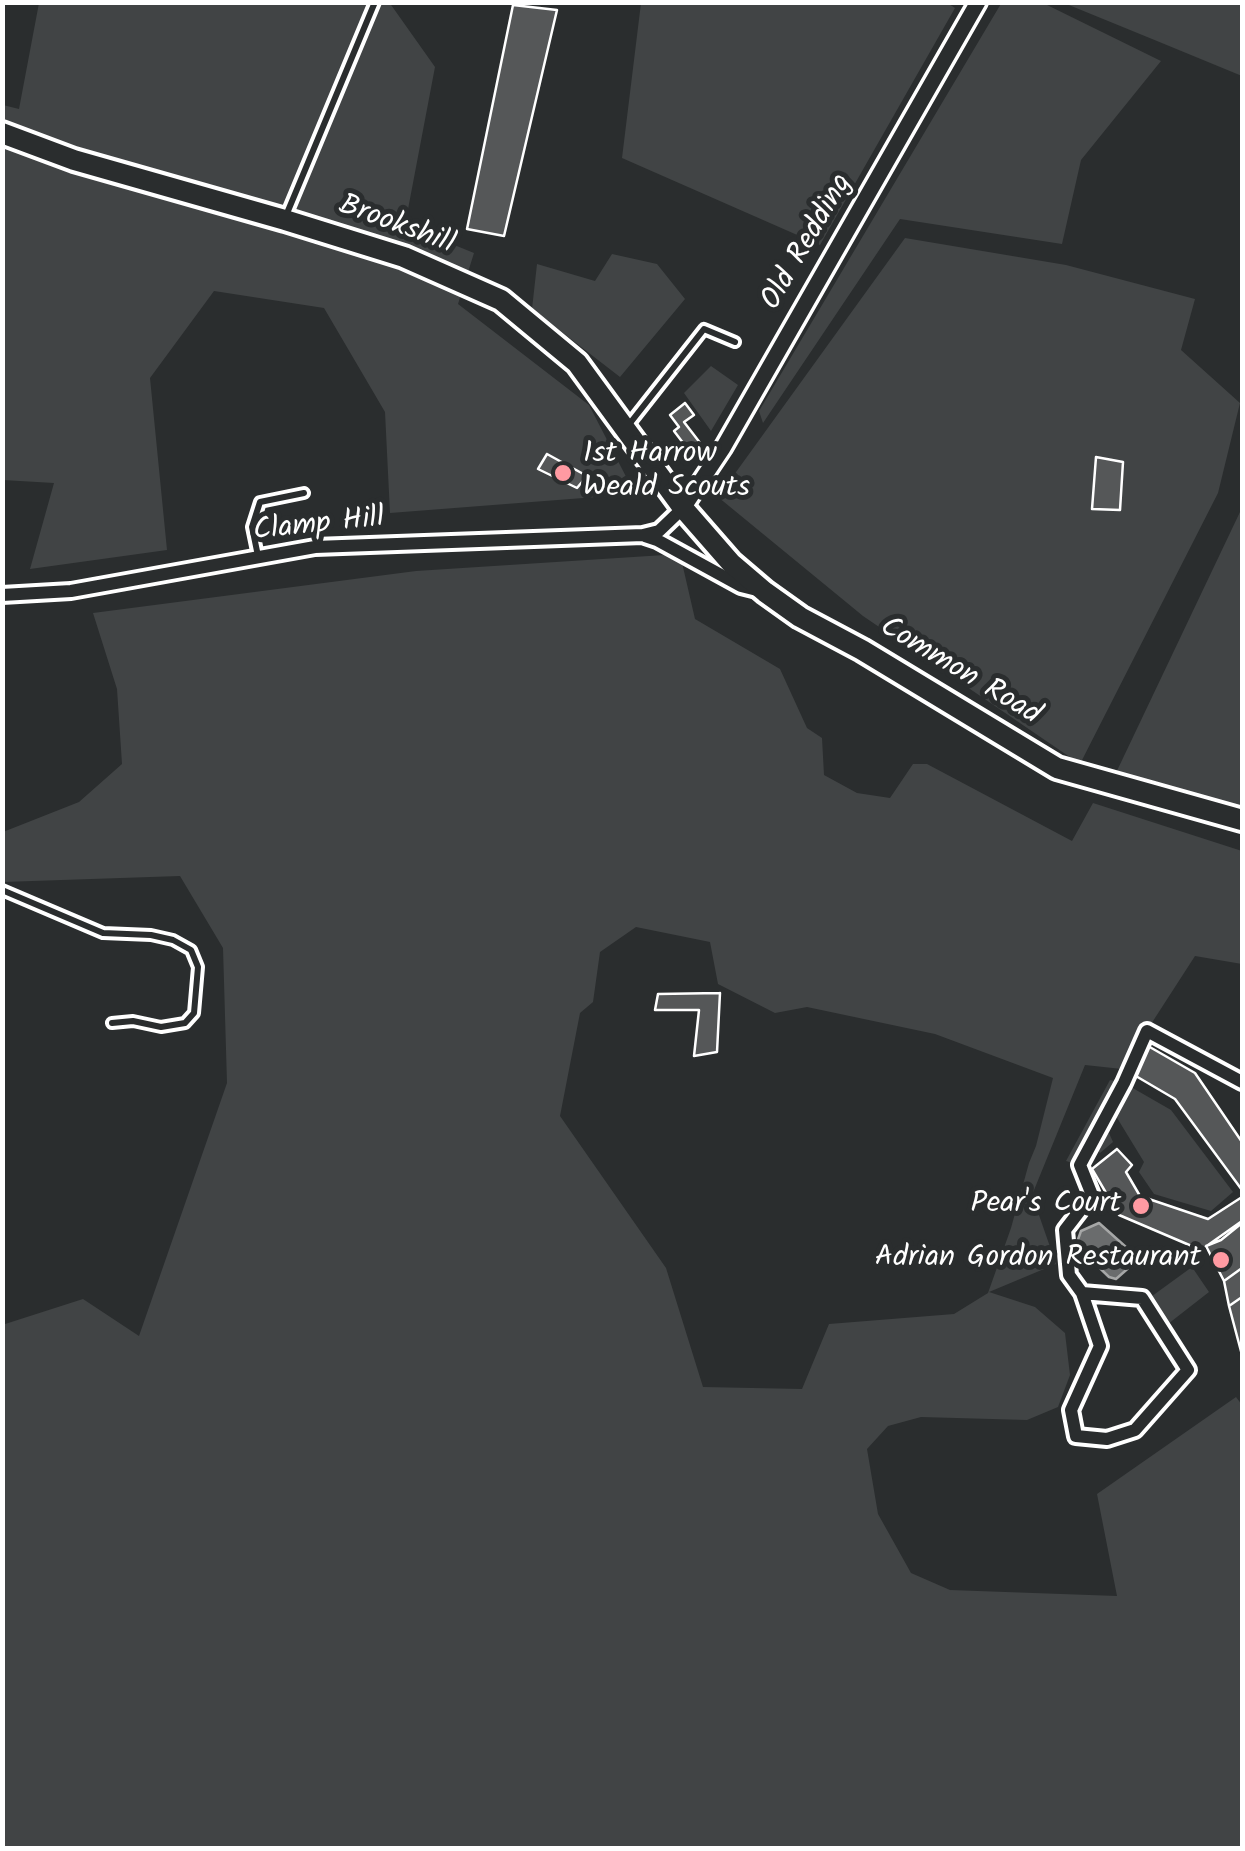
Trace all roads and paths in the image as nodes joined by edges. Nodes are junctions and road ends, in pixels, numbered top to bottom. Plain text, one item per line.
1 (376, 2) edge
2 (978, 2) edge
3 (2, 133) edge
4 (285, 220) junction
5 (735, 342) dead end
6 (626, 429) junction
7 (304, 492) dead end
8 (684, 508) junction
9 (643, 535) junction
10 (258, 557) junction
11 (765, 592) junction
12 (2, 595) edge
13 (1242, 820) edge
14 (2, 890) edge
15 (112, 1022) dead end
16 (1242, 1082) edge
17 (1082, 1294) junction

1 - 4 lane
2 - 8 street, Old Redding
3 - 4 main road, Brookshill
4 - 6 main road, Brookshill
5 - 6 lane
6 - 8 main road, Brookshill
7 - 10 lane
8 - 9 street
8 - 11 main road, Common Road
9 - 10 street, Clamp Hill
9 - 11 street, Clamp Hill
10 - 12 street, Clamp Hill
11 - 13 main road, Common Road
14 - 15 lane
16 - 17 street
17 - 17 street

